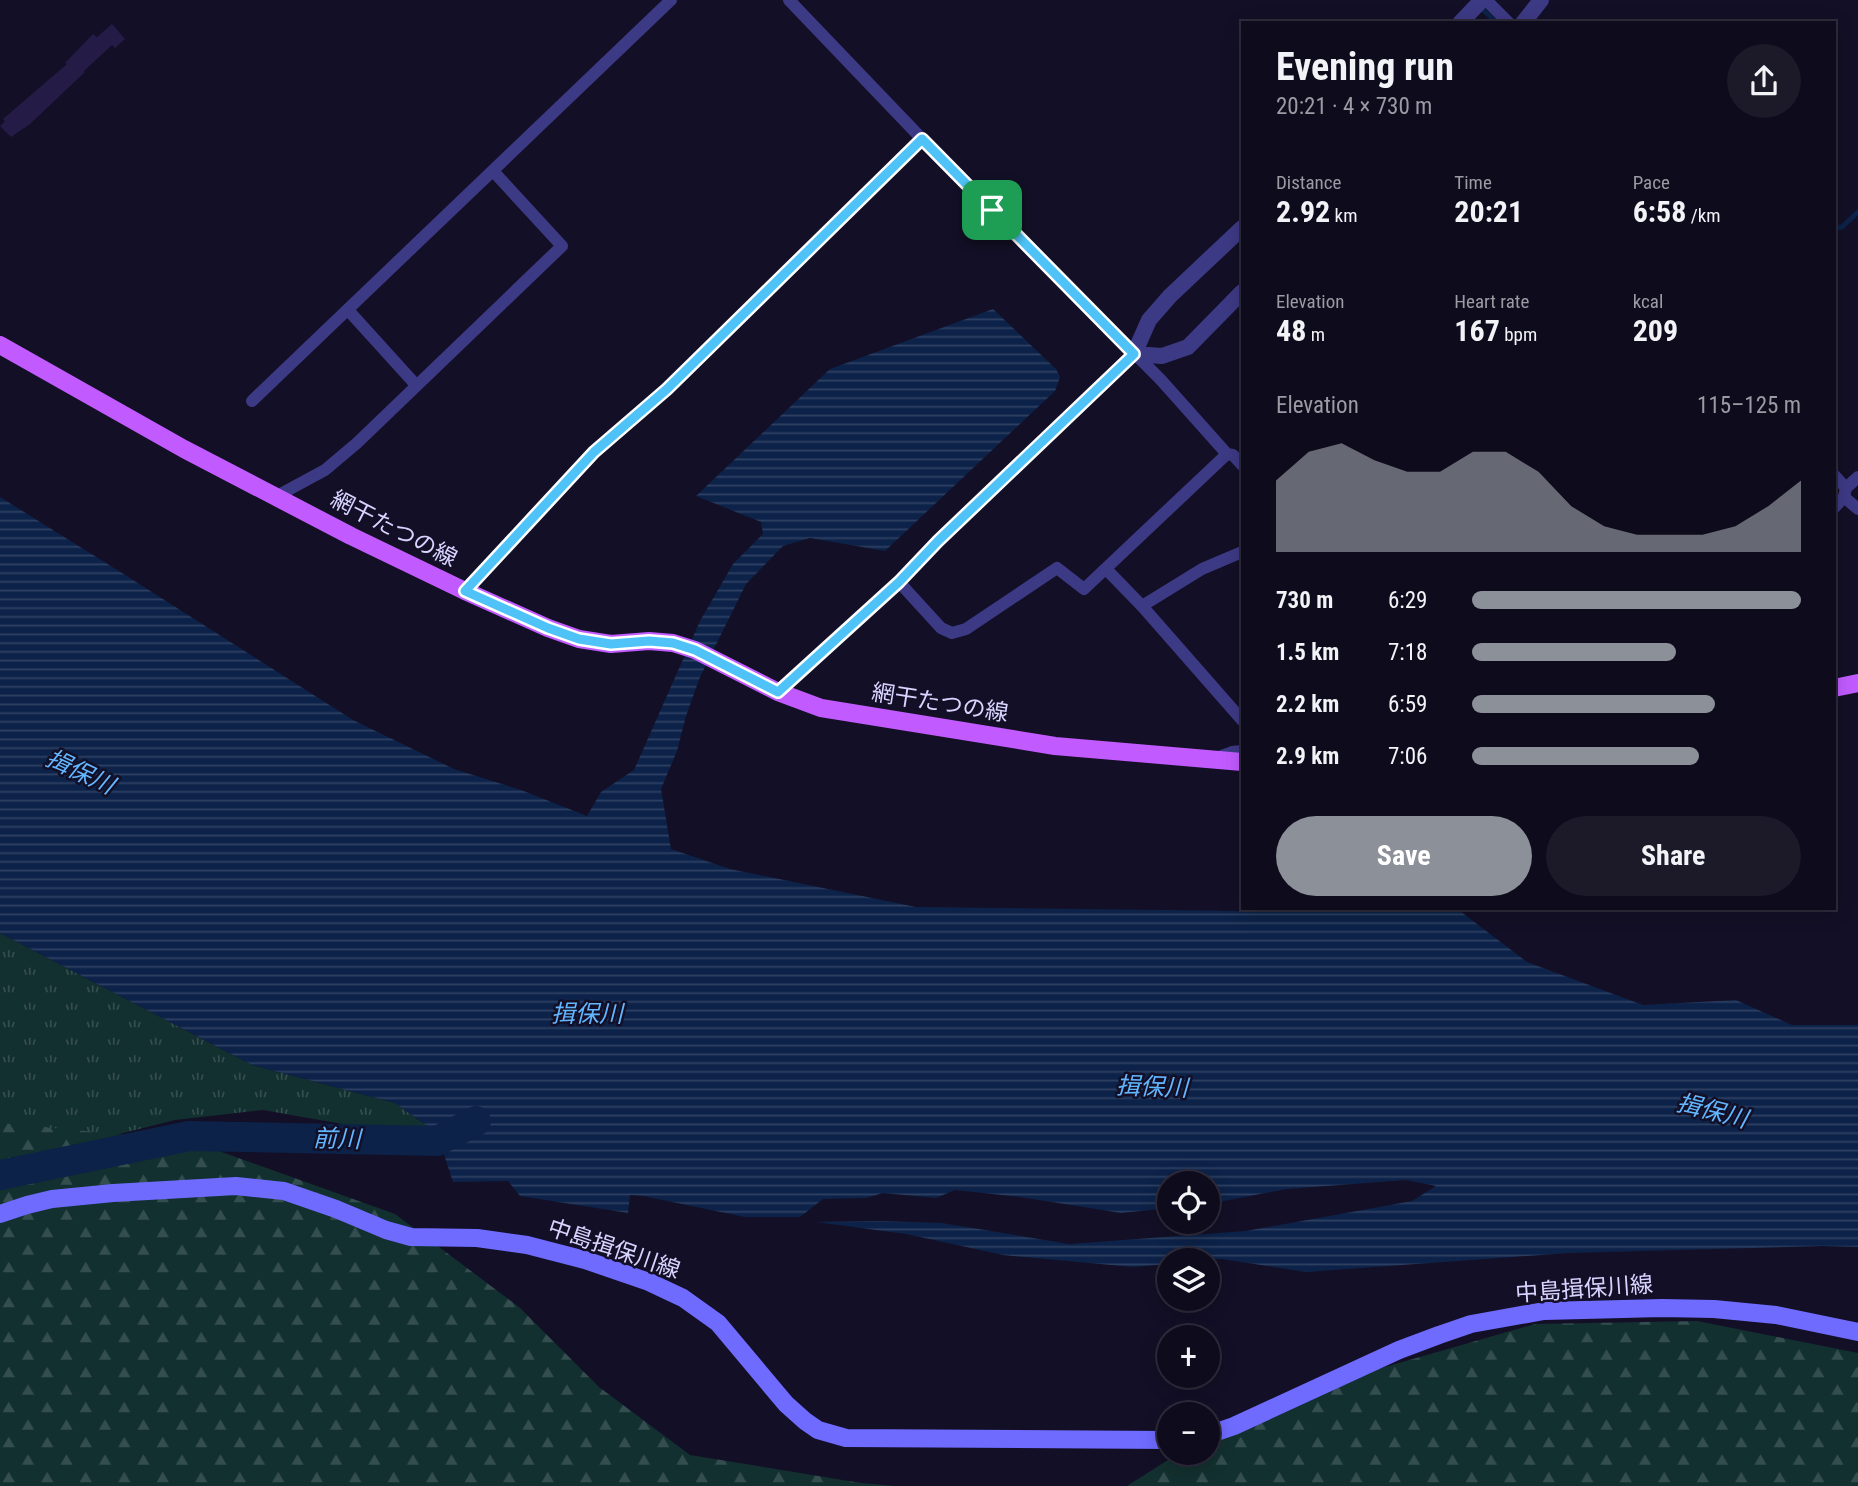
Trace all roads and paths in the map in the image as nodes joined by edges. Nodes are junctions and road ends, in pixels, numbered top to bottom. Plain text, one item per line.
1 (671, 0) edge
2 (789, 0) edge
3 (1484, 0) edge
4 (1541, 0) edge
5 (1462, 21) edge
6 (1506, 21) edge
7 (1525, 21) edge
8 (922, 139) junction
9 (493, 171) junction
10 (1241, 229) edge
11 (1241, 293) edge
12 (348, 310) junction
13 (0, 345) edge
14 (1134, 354) junction
15 (416, 385) junction
16 (252, 401) dead end
17 (1227, 454) junction
18 (1241, 464) edge
19 (1858, 477) edge
20 (1836, 478) edge
21 (1845, 493) junction
22 (277, 496) junction
23 (1836, 505) edge
24 (1858, 509) edge
25 (1241, 552) edge
26 (1106, 569) junction
27 (899, 582) junction
28 (465, 591) junction
29 (1142, 606) junction
30 (1858, 683) edge
31 (1836, 688) edge
32 (778, 692) junction
33 (1241, 719) edge
34 (1241, 751) edge
35 (1212, 760) junction
36 (1241, 762) edge
37 (0, 1214) edge
38 (1858, 1332) edge
39 (1220, 1431) edge
40 (1157, 1440) edge

1 - 9 street
2 - 8 street
3 - 5 street
3 - 6 street
4 - 7 street
8 - 14 street
8 - 28 path
9 - 12 street
9 - 15 street
10 - 14 street
11 - 14 street
12 - 15 street
12 - 16 street
13 - 22 main road, 網干たつの線
14 - 17 street
14 - 27 street
15 - 22 street
17 - 18 street
17 - 26 street
19 - 21 street
20 - 21 street
21 - 23 street
21 - 24 street
22 - 28 main road, 網干たつの線
25 - 29 street
26 - 27 street
26 - 29 street
27 - 32 street
28 - 32 main road, 網干たつの線
29 - 33 street
30 - 31 main road
32 - 35 main road, 網干たつの線
34 - 35 street
35 - 36 main road, 網干たつの線
37 - 40 main road, 中島揖保川線
38 - 39 main road, 中島揖保川線

